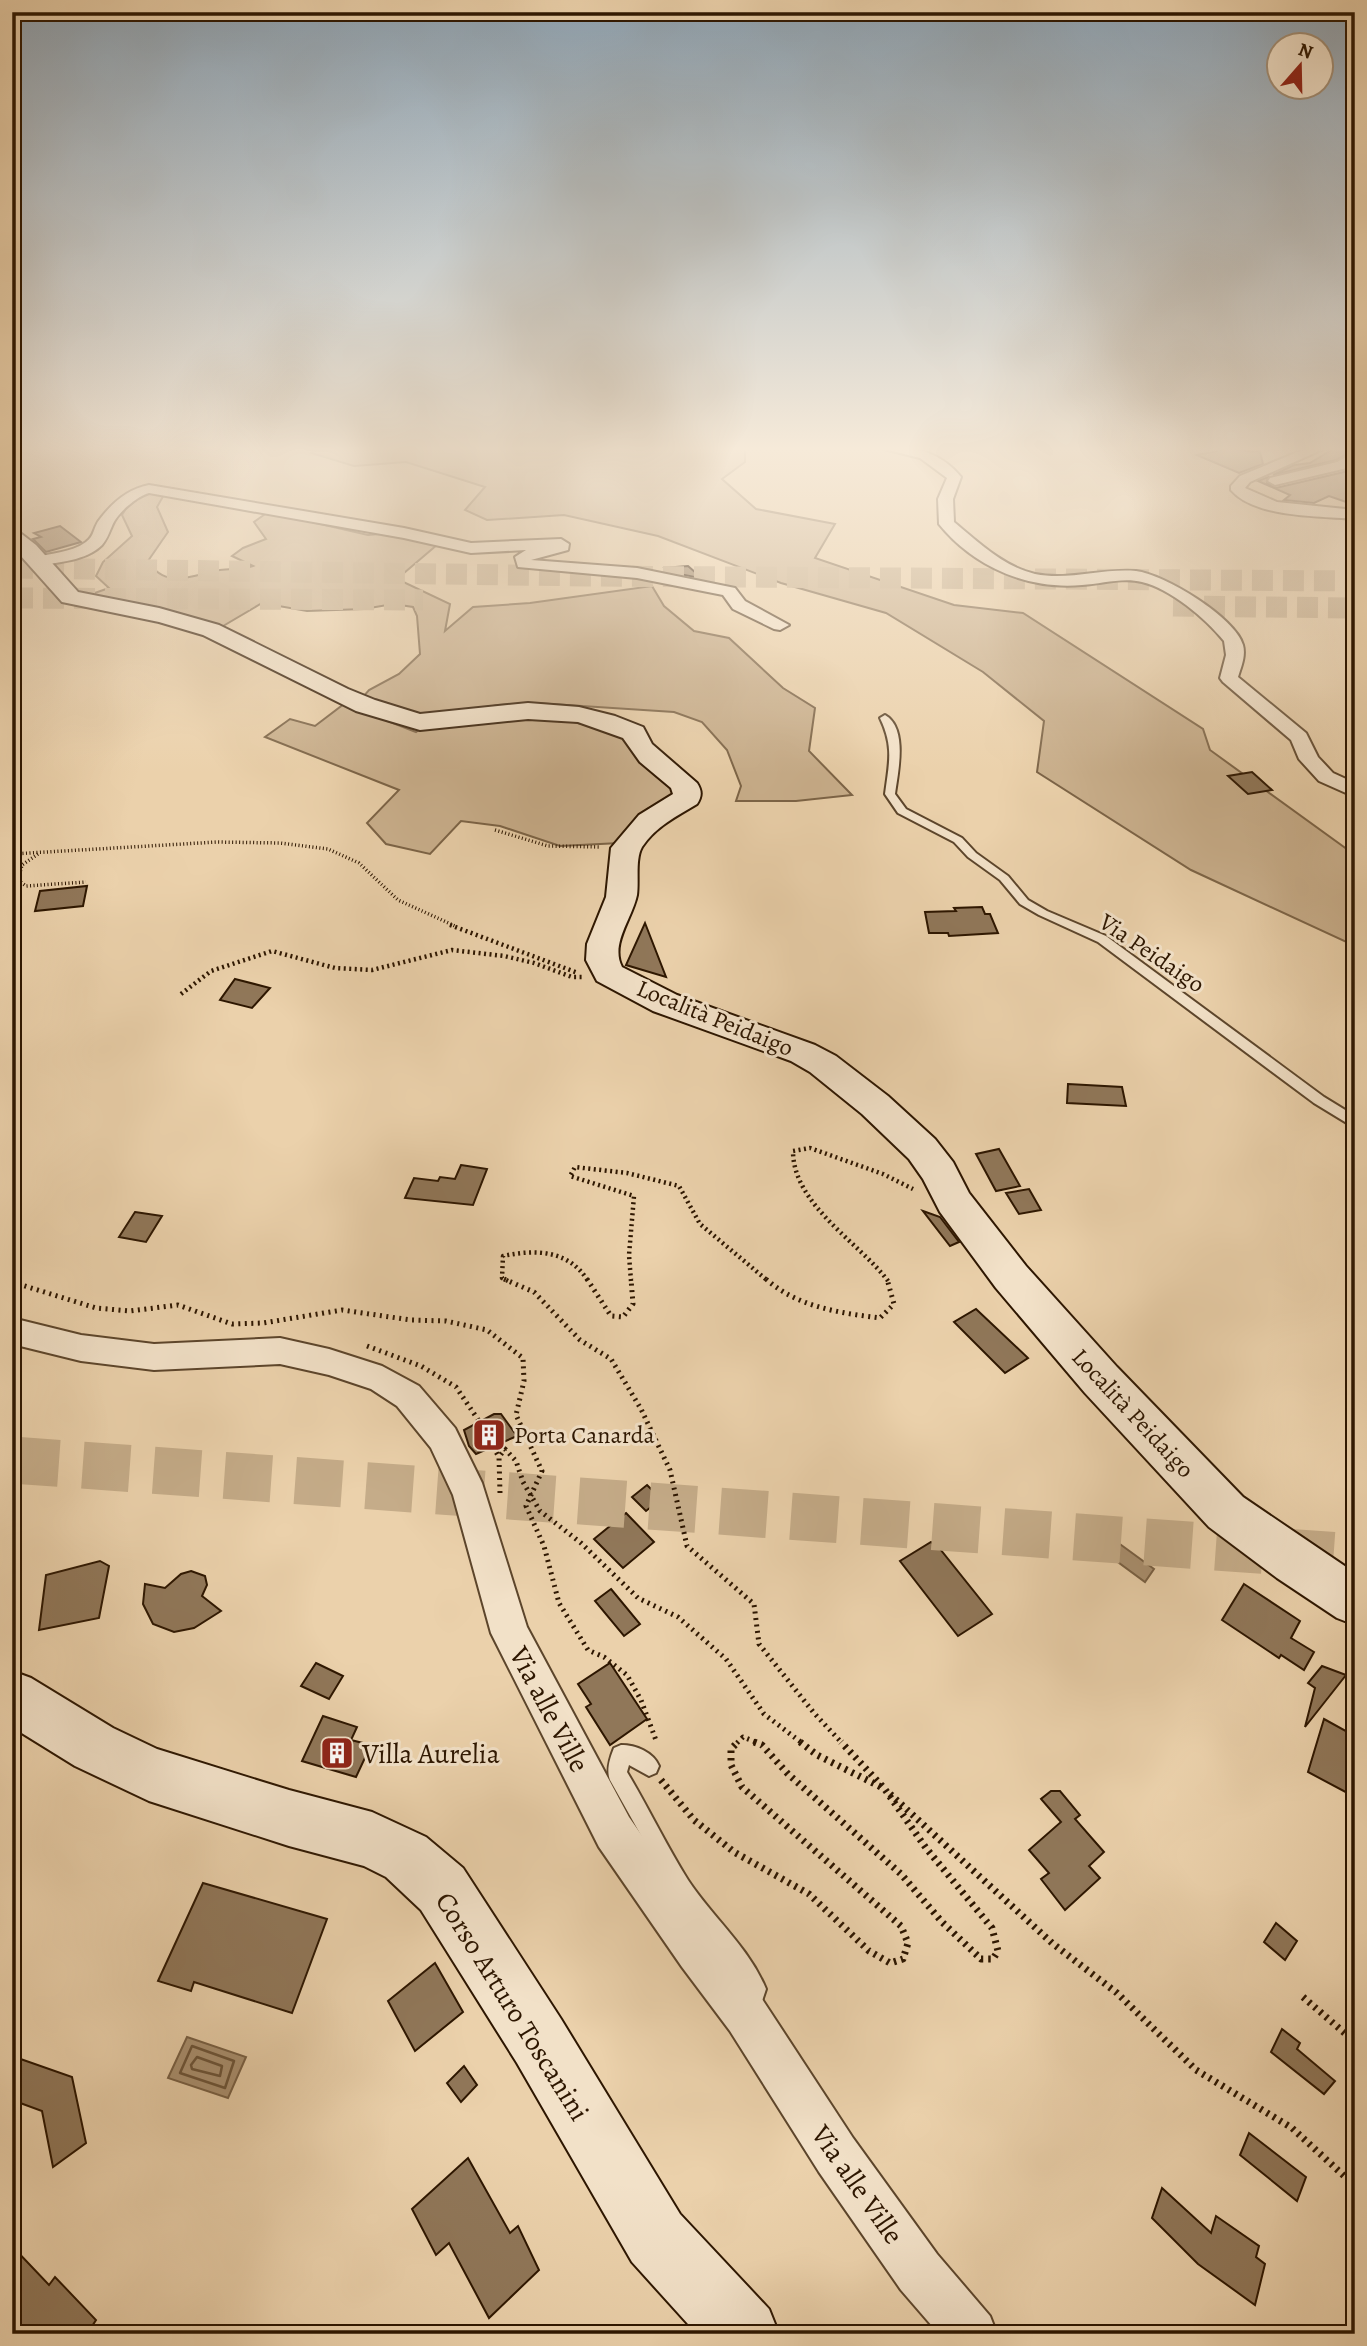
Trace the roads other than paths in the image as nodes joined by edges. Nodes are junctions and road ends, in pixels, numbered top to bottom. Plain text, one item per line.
1 (34, 555) edge
2 (59, 555) edge
3 (524, 555) edge
4 (987, 555) edge
5 (38, 561) junction
6 (780, 625) dead end
7 (885, 718) dead end
8 (1355, 791) edge
9 (1355, 1123) edge
10 (12, 1331) edge
11 (1355, 1601) edge
12 (12, 1697) edge
13 (649, 1766) road end
14 (747, 2015) junction
15 (744, 2334) edge
16 (972, 2334) edge

1 - 5 street
2 - 5 street
3 - 6 street
4 - 8 street
5 - 11 street, Località Peidaigo
7 - 9 lane, Via Peidaigo
10 - 14 street, Via alle Ville
12 - 15 street, Corso Arturo Toscanini
13 - 14 lane
14 - 16 street, Via alle Ville

